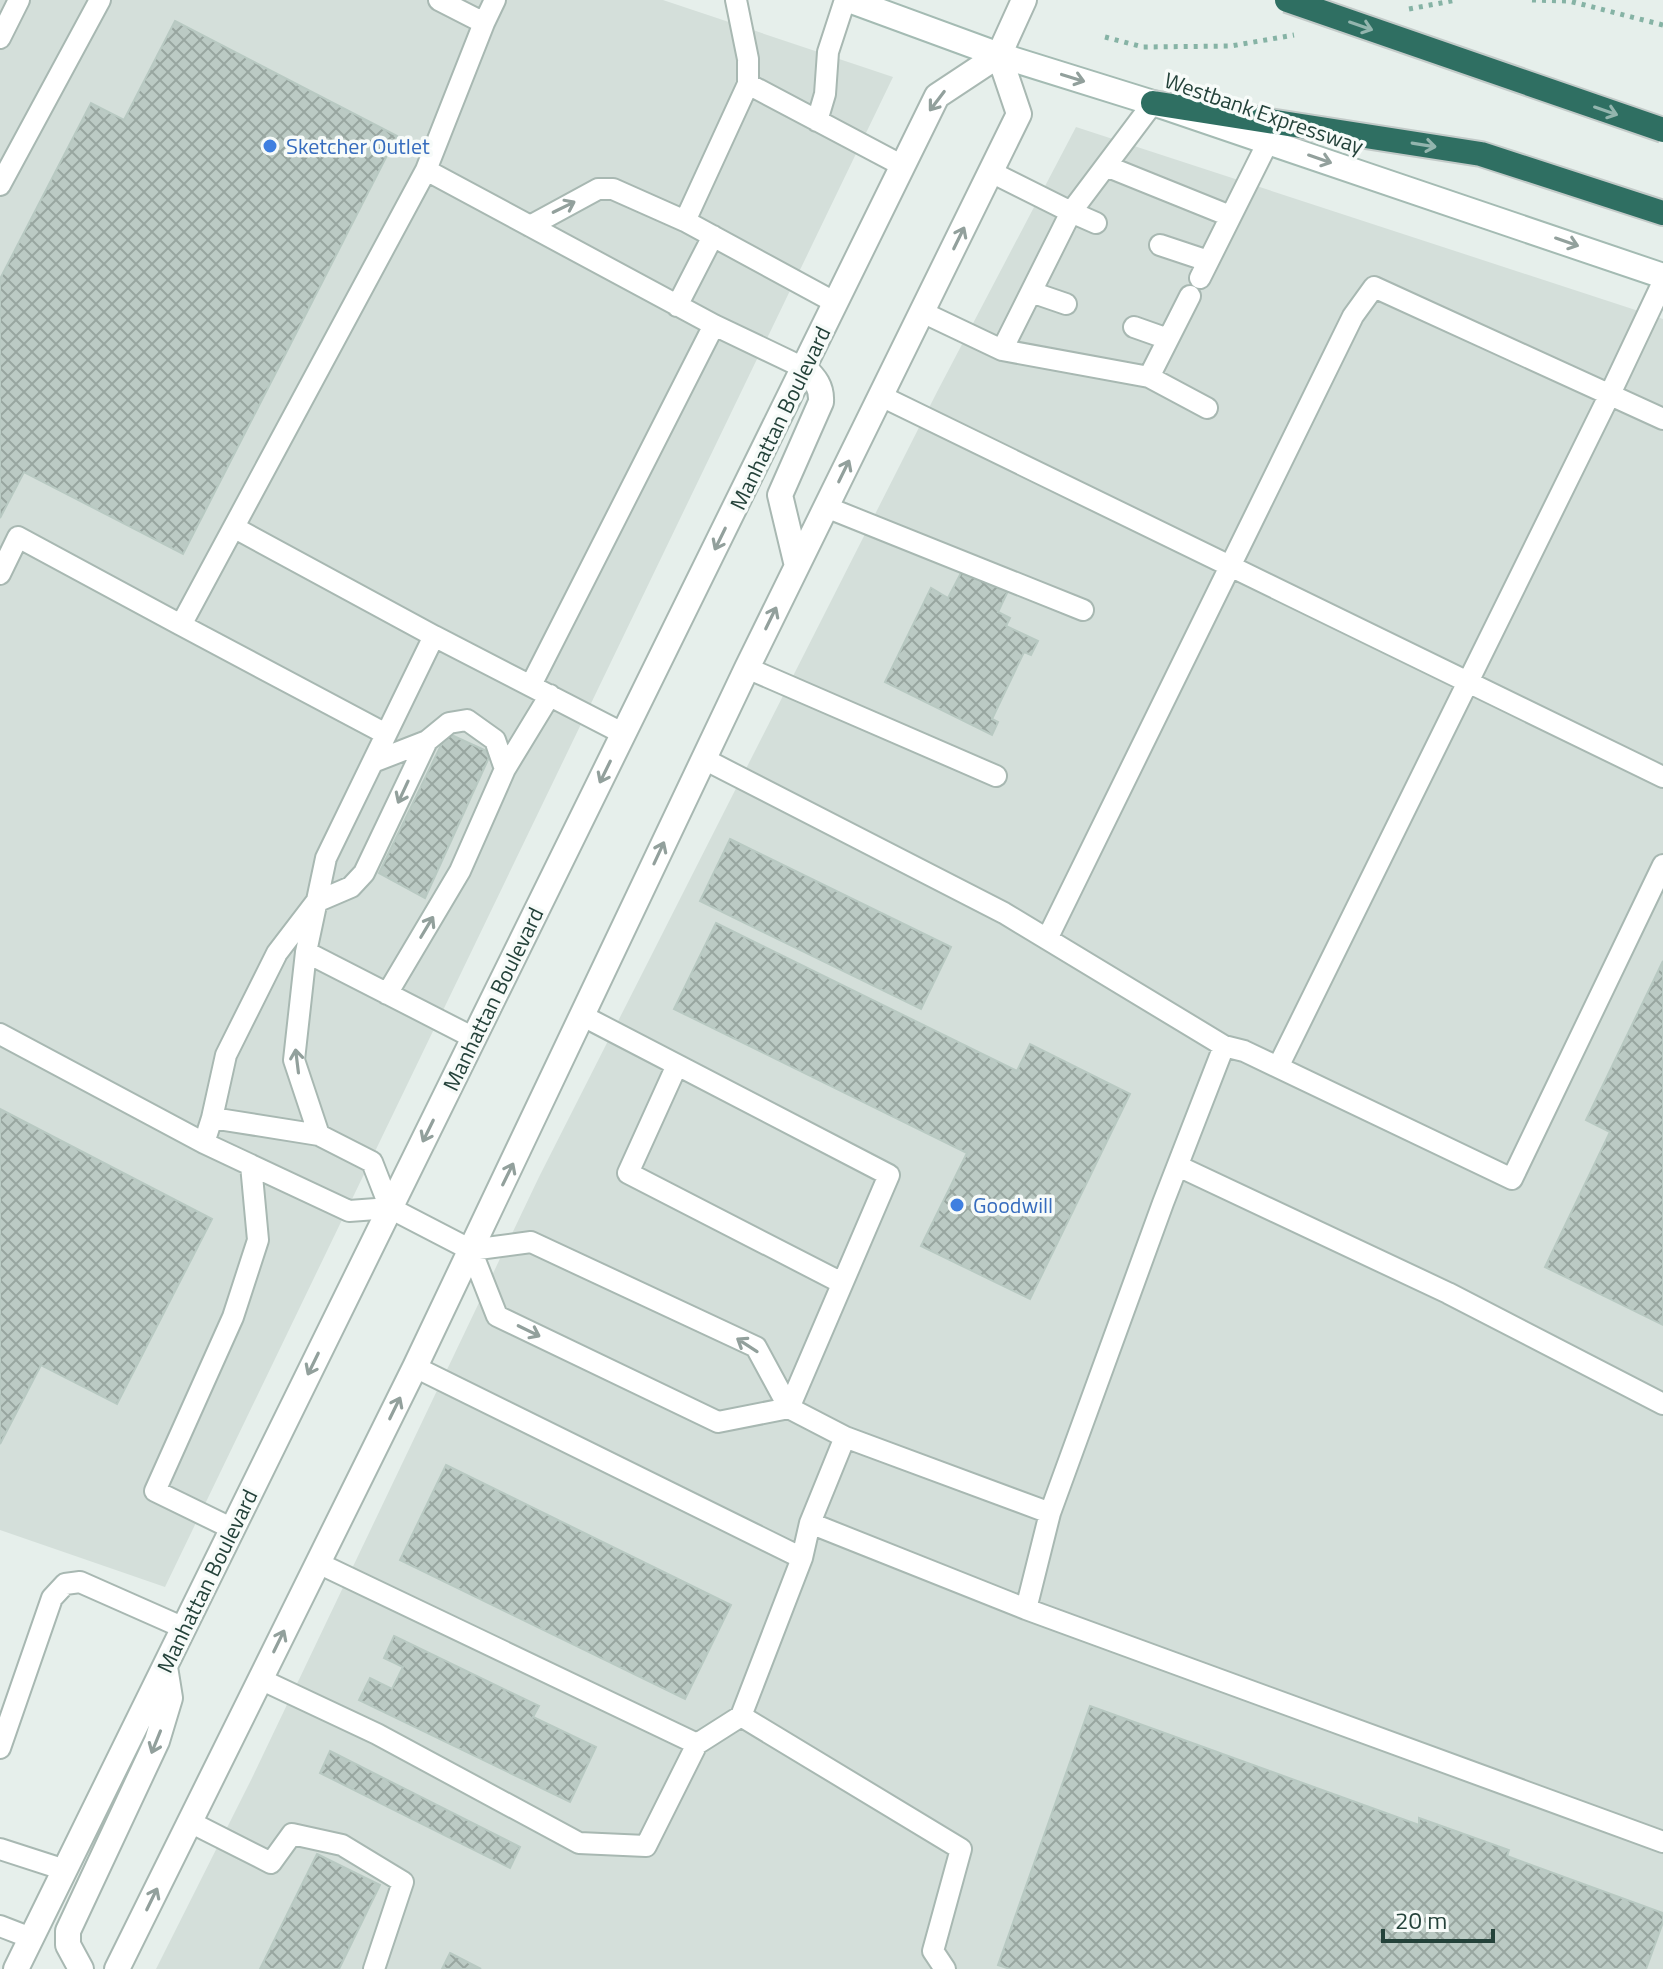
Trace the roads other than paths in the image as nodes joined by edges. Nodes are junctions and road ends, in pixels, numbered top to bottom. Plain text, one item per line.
1 (19, 0) edge
2 (100, 0) edge
3 (439, 0) edge
4 (495, 0) edge
5 (736, 0) edge
6 (847, 0) edge
7 (1024, 0) edge
8 (1287, 0) edge
9 (484, 23) junction
10 (0, 38) edge
11 (999, 55) junction
12 (748, 84) junction
13 (1153, 103) junction
14 (817, 121) junction
15 (1663, 130) edge
16 (1268, 142) junction
17 (903, 166) junction
18 (1106, 166) junction
19 (426, 170) junction
20 (991, 172) junction
21 (0, 185) edge
22 (1071, 212) junction
23 (1663, 213) edge
24 (1230, 216) junction
25 (685, 221) junction
26 (1096, 223) dead end
27 (530, 226) junction
28 (713, 236) junction
29 (1160, 245) dead end
30 (1663, 276) edge
31 (1199, 279) junction
32 (1663, 282) edge
33 (1031, 292) junction
34 (836, 303) junction
35 (1066, 304) dead end
36 (677, 306) junction
37 (922, 312) junction
38 (714, 325) junction
39 (1134, 327) dead end
40 (1168, 339) junction
41 (1002, 350) junction
42 (804, 368) junction
43 (1149, 377) junction
44 (1610, 394) junction
45 (881, 396) junction
46 (1207, 408) dead end
47 (1663, 419) edge
48 (826, 507) junction
49 (235, 528) junction
50 (797, 566) junction
51 (1229, 566) junction
52 (0, 574) edge
53 (1083, 610) dead end
54 (181, 625) junction
55 (434, 636) junction
56 (747, 668) junction
57 (1467, 682) junction
58 (531, 685) junction
59 (550, 695) junction
60 (386, 734) junction
61 (624, 734) junction
62 (427, 741) junction
63 (704, 759) junction
64 (373, 762) junction
65 (505, 769) junction
66 (996, 776) dead end
67 (1663, 777) edge
68 (1663, 865) edge
69 (316, 902) junction
70 (1047, 939) junction
71 (306, 952) junction
72 (387, 994) junction
73 (583, 1016) junction
74 (0, 1034) edge
75 (474, 1038) junction
76 (1224, 1046) junction
77 (677, 1065) junction
78 (1278, 1067) junction
79 (212, 1118) junction
80 (319, 1135) junction
81 (204, 1143) junction
82 (251, 1165) junction
83 (1178, 1166) junction
84 (390, 1208) junction
85 (471, 1250) junction
86 (842, 1283) junction
87 (415, 1367) junction
88 (1663, 1404) edge
89 (789, 1408) junction
90 (845, 1437) junction
91 (1050, 1513) junction
92 (810, 1523) junction
93 (233, 1529) junction
94 (802, 1558) junction
95 (318, 1563) junction
96 (1026, 1609) junction
97 (184, 1628) junction
98 (165, 1667) junction
99 (260, 1679) junction
100 (741, 1716) junction
101 (697, 1744) junction
102 (0, 1748) edge
103 (190, 1822) junction
104 (1663, 1842) edge
105 (0, 1849) edge
106 (65, 1870) junction
107 (0, 1926) edge
108 (31, 1938) junction
109 (16, 1969) edge
110 (81, 1969) edge
111 (117, 1969) edge
112 (374, 1969) edge
113 (945, 1969) edge

1 - 10 lane
2 - 21 lane
3 - 9 lane
4 - 9 lane
5 - 12 lane
6 - 11 street, Westbank Expressway
6 - 14 lane
7 - 11 street
8 -> 15 highway, bridge
9 - 19 lane
11 -> 13 street, Westbank Expressway
11 -> 17 street, Manhattan Boulevard
11 - 20 street
12 - 14 lane
12 - 25 lane
13 - 16 street, Westbank Expressway
13 - 18 lane
13 -> 23 highway
14 - 17 lane
16 - 24 lane
16 -> 30 street, Westbank Expressway
17 - 34 street, Manhattan Boulevard
18 - 22 lane
18 - 24 lane
19 - 27 lane
19 - 49 lane
20 - 22 lane
37 -> 20 street
22 - 26 lane
22 - 33 lane
24 - 31 lane
27 -> 25 lane
25 - 28 lane
27 - 36 lane
28 - 34 lane
28 - 36 lane
29 - 31 lane
31 - 40 lane
32 - 44 lane
33 - 35 lane
33 - 41 lane
34 - 42 street, Manhattan Boulevard
36 - 38 lane
37 - 41 lane
37 - 45 street
38 - 42 lane
38 - 58 lane
39 - 40 lane
40 - 43 lane
41 - 43 lane
42 - 50 street
42 -> 61 street, Manhattan Boulevard
43 - 46 lane
44 - 47 lane
44 - 51 lane
44 - 57 lane
48 -> 45 street
45 - 51 lane
48 - 50 street
48 - 53 lane
49 - 54 lane
49 - 55 lane
56 -> 50 street
51 - 57 lane
51 - 70 lane
52 - 54 lane
54 - 60 lane
55 - 58 lane
55 - 60 lane
56 - 63 street
56 - 66 lane
57 - 67 lane
57 - 78 lane
58 - 59 lane
59 - 61 lane
59 - 65 lane
60 - 64 lane
61 -> 75 street, Manhattan Boulevard
62 - 64 lane
62 - 65 lane
62 -> 69 lane
63 - 70 lane
73 -> 63 street
64 - 69 lane
72 -> 65 lane
68 - 78 lane
69 - 71 lane
69 - 79 lane
70 - 76 lane
71 - 72 lane
80 -> 71 lane
72 - 75 lane
73 - 77 lane
85 -> 73 street
74 - 81 lane
75 -> 84 street, Manhattan Boulevard
76 - 78 lane
76 - 83 lane
77 - 86 lane
77 - 86 lane
79 - 80 lane
79 - 81 lane
80 - 84 lane
81 - 82 lane
82 - 84 lane
82 - 93 lane
83 - 88 lane
83 - 91 lane
84 - 85 lane
84 -> 93 street, Manhattan Boulevard
85 - 87 street
89 -> 85 lane
85 -> 89 lane
86 - 89 lane
87 - 94 lane
95 -> 87 street
89 - 90 lane
90 - 91 lane
90 - 92 lane
91 - 96 lane
92 - 94 lane
92 - 96 lane
93 - 97 street, Manhattan Boulevard
94 - 100 lane
99 -> 95 street
95 - 101 lane
96 - 104 lane
97 - 98 street, Manhattan Boulevard
97 - 102 lane
98 - 106 street, Manhattan Boulevard
98 -> 110 street
99 - 101 lane
99 - 103 street
100 - 101 lane
100 - 113 lane
111 -> 103 street
103 - 112 lane
105 - 106 lane
106 - 108 street, Manhattan Boulevard
107 - 108 lane
108 - 109 street, Manhattan Boulevard

